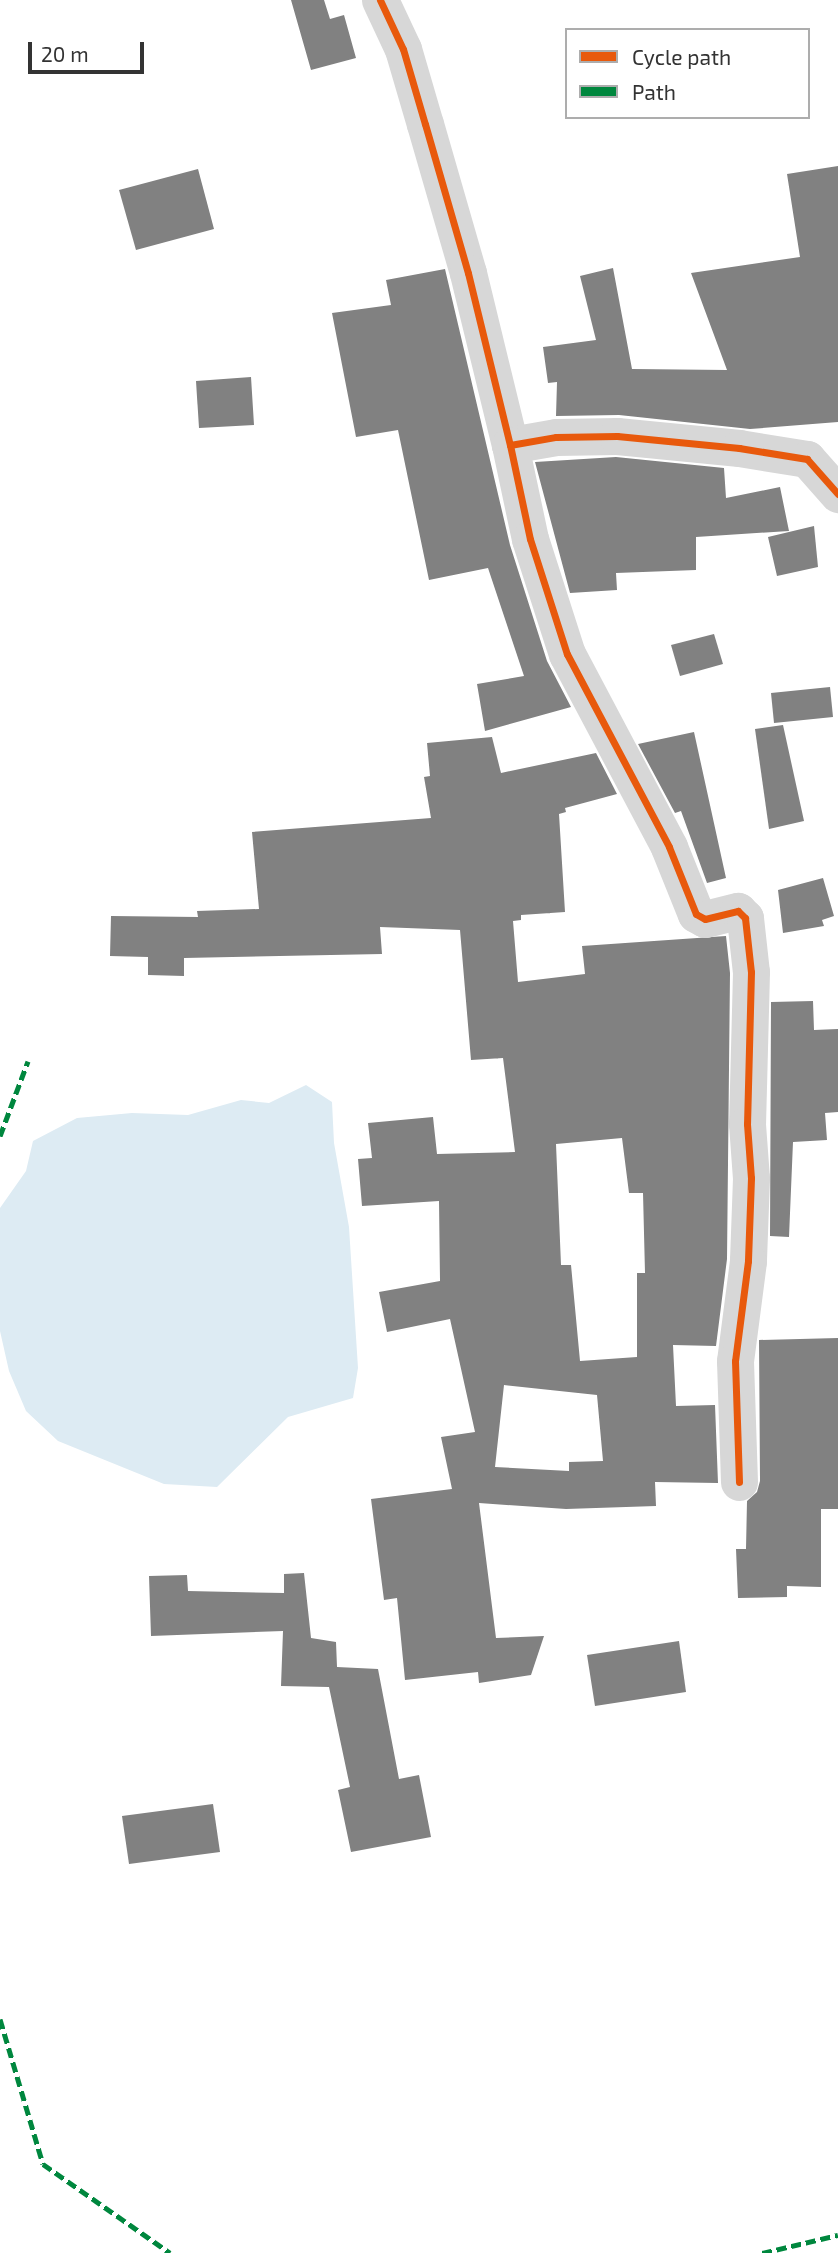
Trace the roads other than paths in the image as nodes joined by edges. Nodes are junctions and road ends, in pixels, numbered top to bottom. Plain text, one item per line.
1 (380, 0) edge
2 (510, 445) junction
3 (838, 494) edge
4 (739, 1482) dead end

1 - 2 street
2 - 3 street
2 - 4 street

